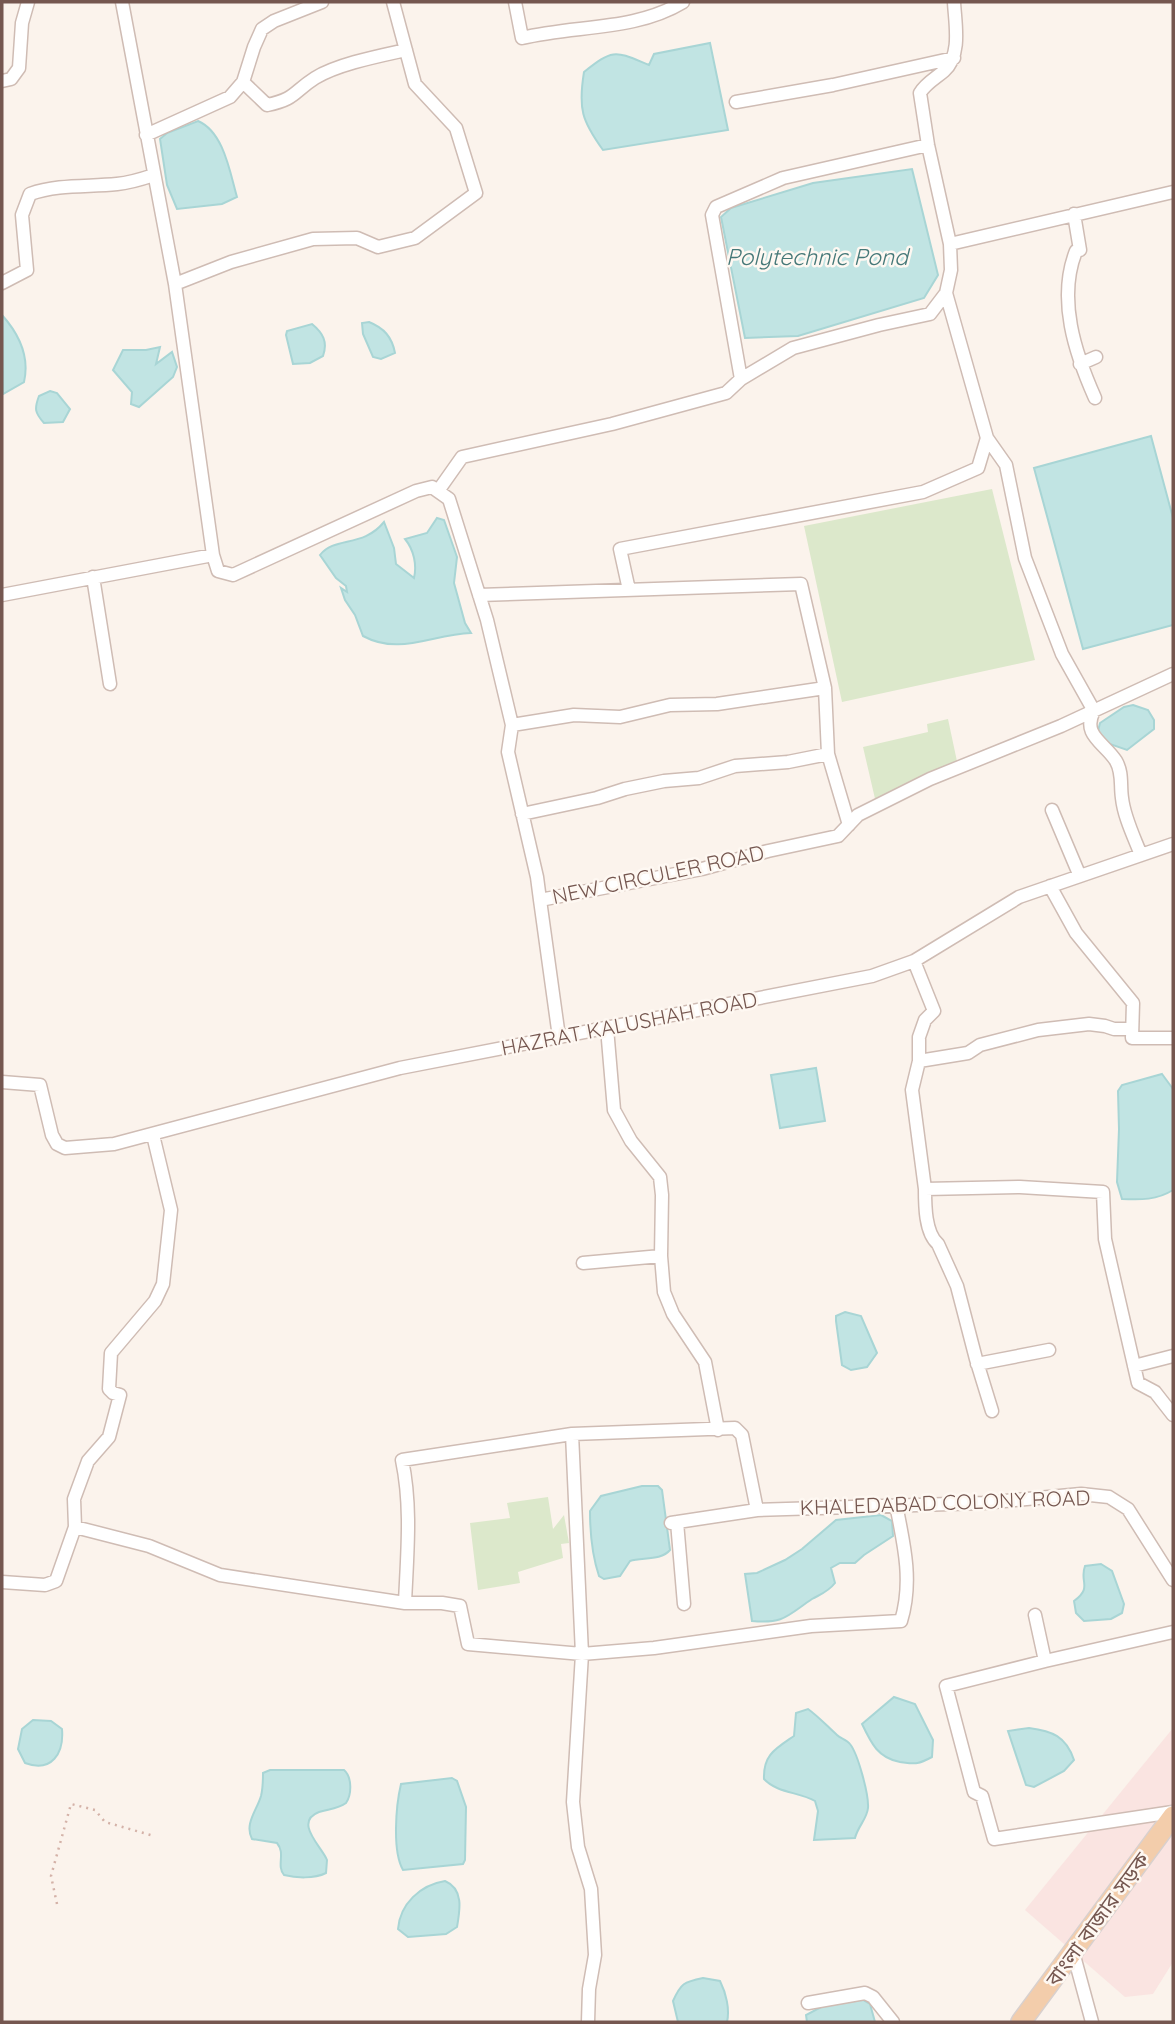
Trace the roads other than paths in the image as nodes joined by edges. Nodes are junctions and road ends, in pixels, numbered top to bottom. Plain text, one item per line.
1 (28, 2) edge
2 (122, 2) edge
3 (321, 2) edge
4 (393, 2) edge
5 (515, 2) edge
6 (683, 2) edge
7 (954, 2) edge
8 (406, 50) junction
9 (954, 58) junction
10 (2, 81) edge
11 (243, 82) junction
12 (736, 102) dead end
13 (146, 135) junction
14 (928, 145) junction
15 (154, 175) junction
16 (1173, 192) edge
17 (1074, 214) junction
18 (950, 244) junction
19 (2, 283) edge
20 (174, 284) junction
21 (946, 293) junction
22 (1096, 357) dead end
23 (1080, 364) junction
24 (741, 379) junction
25 (1095, 398) dead end
26 (987, 438) junction
27 (438, 491) junction
28 (213, 555) junction
29 (93, 577) junction
30 (629, 590) junction
31 (479, 594) junction
32 (2, 595) edge
33 (1173, 674) edge
34 (110, 684) dead end
35 (825, 688) junction
36 (1094, 711) junction
37 (512, 725) junction
38 (828, 754) junction
39 (1052, 810) dead end
40 (522, 814) junction
41 (849, 825) junction
42 (1173, 844) edge
43 (1141, 855) junction
44 (1079, 874) junction
45 (1050, 886) junction
46 (540, 900) junction
47 (915, 961) junction
48 (607, 1028) junction
49 (1132, 1029) junction
50 (559, 1037) junction
51 (1173, 1038) edge
52 (919, 1061) junction
53 (2, 1082) edge
54 (153, 1135) junction
55 (925, 1189) junction
56 (661, 1256) junction
57 (583, 1263) dead end
58 (1049, 1350) dead end
59 (1173, 1356) edge
60 (977, 1364) junction
61 (1134, 1366) junction
62 (992, 1411) dead end
63 (1173, 1415) edge
64 (719, 1430) junction
65 (572, 1434) junction
66 (896, 1505) junction
67 (757, 1510) junction
68 (75, 1527) junction
69 (1173, 1580) edge
70 (2, 1582) edge
71 (405, 1603) junction
72 (684, 1604) dead end
73 (1035, 1615) dead end
74 (1173, 1632) edge
75 (582, 1654) junction
76 (1045, 1661) junction
77 (1173, 1814) edge
78 (1073, 1952) junction
79 (808, 2003) dead end
80 (588, 2022) edge
81 (893, 2022) edge
82 (1021, 2022) edge
83 (1091, 2022) edge

1 - 10 street
2 - 13 street
3 - 11 street
4 - 8 street
5 - 6 street
7 - 9 street
8 - 11 street
8 - 20 street
9 - 12 street
9 - 14 street
11 - 13 street
13 - 15 street
14 - 18 street
14 - 24 street
15 - 19 street
15 - 20 street
16 - 17 street
17 - 18 street
17 - 23 street
18 - 21 street
20 - 28 street
21 - 24 street
21 - 26 street
22 - 23 street
23 - 25 street
24 - 27 street
26 - 30 street
26 - 36 street
27 - 28 street
27 - 31 street, NEW CIRCULER ROAD
28 - 29 street
29 - 32 street
29 - 34 street
30 - 31 street
30 - 35 street
31 - 37 street, NEW CIRCULER ROAD
33 - 36 street, NEW CIRCULER ROAD
35 - 37 street
35 - 38 street
36 - 41 street, NEW CIRCULER ROAD
36 - 43 street
37 - 40 street, NEW CIRCULER ROAD
38 - 40 street
38 - 41 street
39 - 44 street
40 - 46 street, NEW CIRCULER ROAD
41 - 46 street, NEW CIRCULER ROAD
42 - 43 street, HAZRAT KALUSHAH ROAD
43 - 44 street, HAZRAT KALUSHAH ROAD
44 - 45 street, HAZRAT KALUSHAH ROAD
45 - 47 street, HAZRAT KALUSHAH ROAD
45 - 49 street
46 - 50 street
47 - 48 street, HAZRAT KALUSHAH ROAD
47 - 52 street
48 - 50 street, HAZRAT KALUSHAH ROAD
48 - 56 street
49 - 51 street
49 - 52 street
50 - 54 street, HAZRAT KALUSHAH ROAD
52 - 55 street
53 - 54 street, HAZRAT KALUSHAH ROAD
54 - 68 street
55 - 60 street
55 - 61 street
56 - 57 street
56 - 64 street
58 - 60 street
59 - 61 street
60 - 62 street
61 - 63 street
64 - 65 street
64 - 67 street
65 - 71 street
65 - 75 street
66 - 67 street, KHALEDABAD COLONY ROAD
66 - 69 street, KHALEDABAD COLONY ROAD
66 - 75 street
67 - 72 street, KHALEDABAD COLONY ROAD
68 - 70 street
68 - 71 street
71 - 75 street
73 - 76 street
74 - 76 street
75 - 80 street
76 - 77 street
77 - 78 main road, বাংলা বাজার সড়ক
78 - 82 main road, বাংলা বাজার সড়ক
78 - 83 street
79 - 81 street

